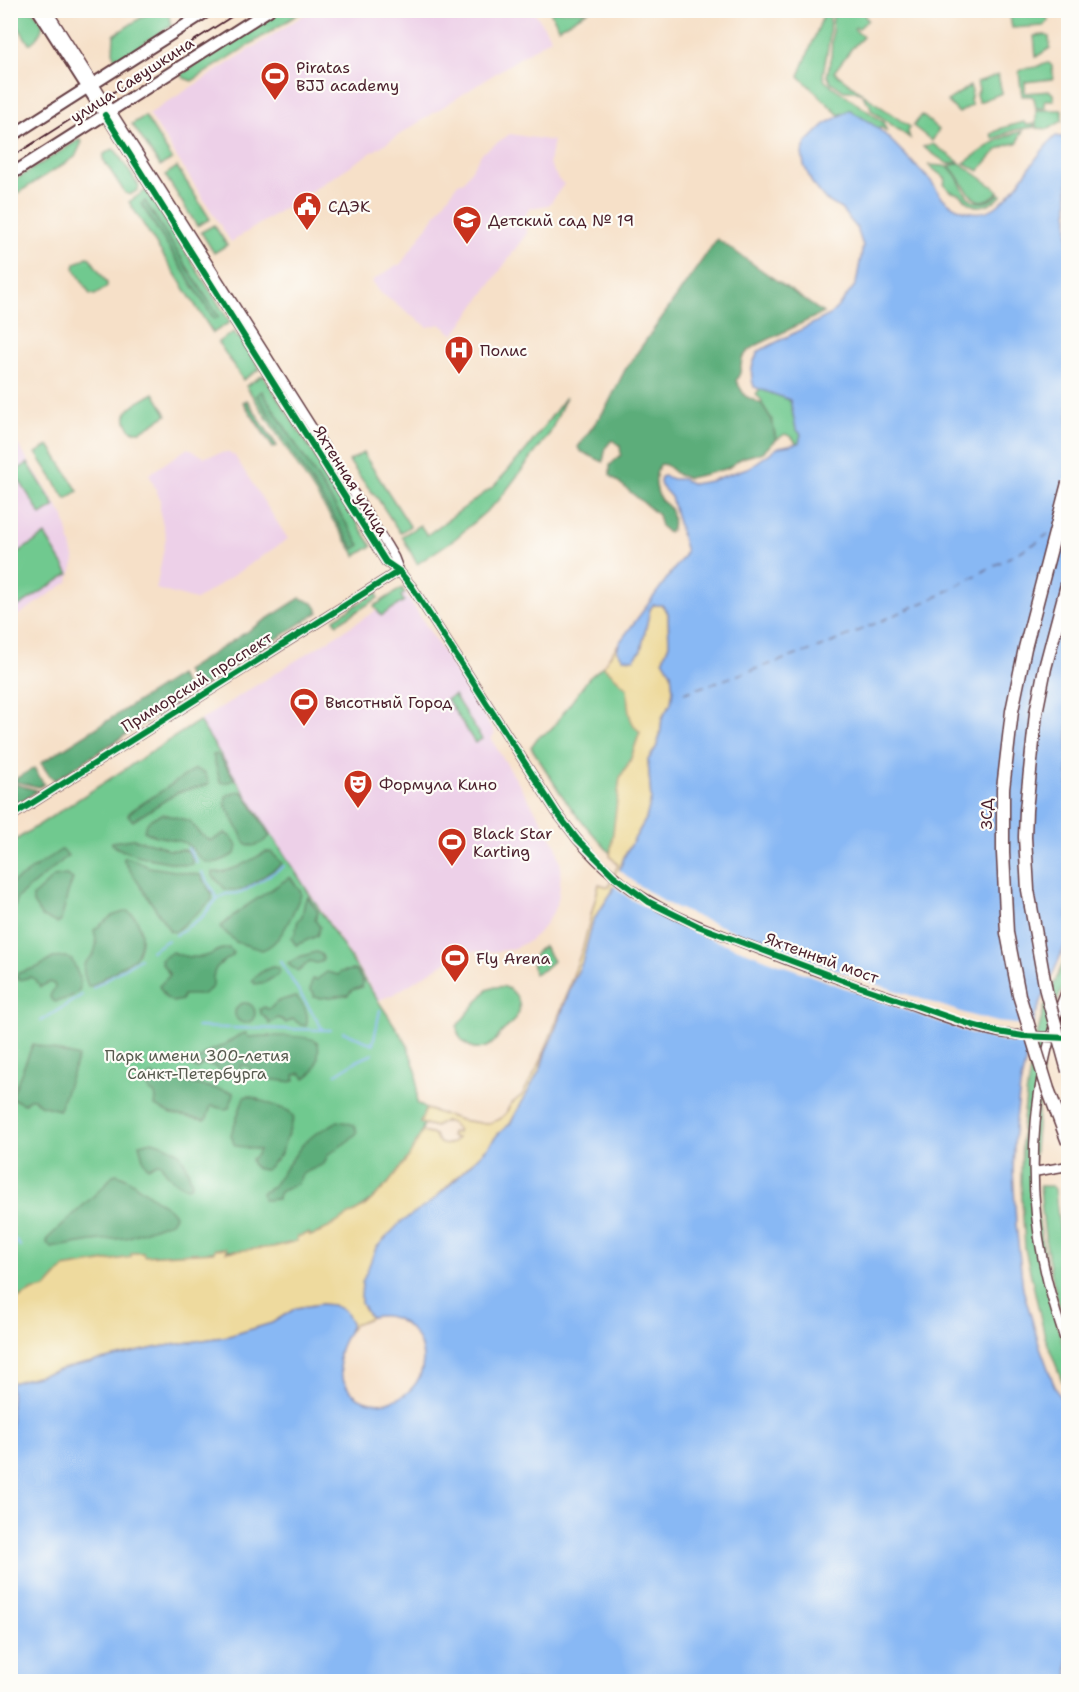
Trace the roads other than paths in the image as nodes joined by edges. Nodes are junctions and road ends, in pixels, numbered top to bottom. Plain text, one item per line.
1 (38, 10) edge
2 (47, 10) edge
3 (209, 10) edge
4 (269, 10) edge
5 (91, 86) junction
6 (108, 113) junction
7 (10, 137) edge
8 (10, 175) edge
9 (1068, 483) edge
10 (399, 571) junction
11 (1068, 581) edge
12 (10, 817) edge
13 (588, 851) joint
14 (1068, 986) edge
15 (1068, 1016) edge
16 (1068, 1038) edge
17 (1068, 1054) edge
18 (1068, 1071) edge
19 (1068, 1142) edge
20 (1068, 1166) edge
21 (1034, 1172) junction
22 (1068, 1349) edge

1 - 5 main road, Яхтенная улица
2 - 5 street, Яхтенная улица
3 - 5 main road, улица Савушкина
4 - 6 main road, улица Савушкина
5 - 6 main road, Яхтенная улица
5 - 7 main road, улица Савушкина
6 - 8 main road, улица Савушкина
6 - 10 street, Яхтенная улица
9 - 19 highway, ЗСД, bridge
10 - 12 street, Приморский проспект
10 - 13 street, Яхтенная улица
11 - 18 highway, bridge
13 - 16 street, Яхтенный мост, bridge
14 - 21 street
15 - 17 street
20 - 21 street
21 - 22 street

